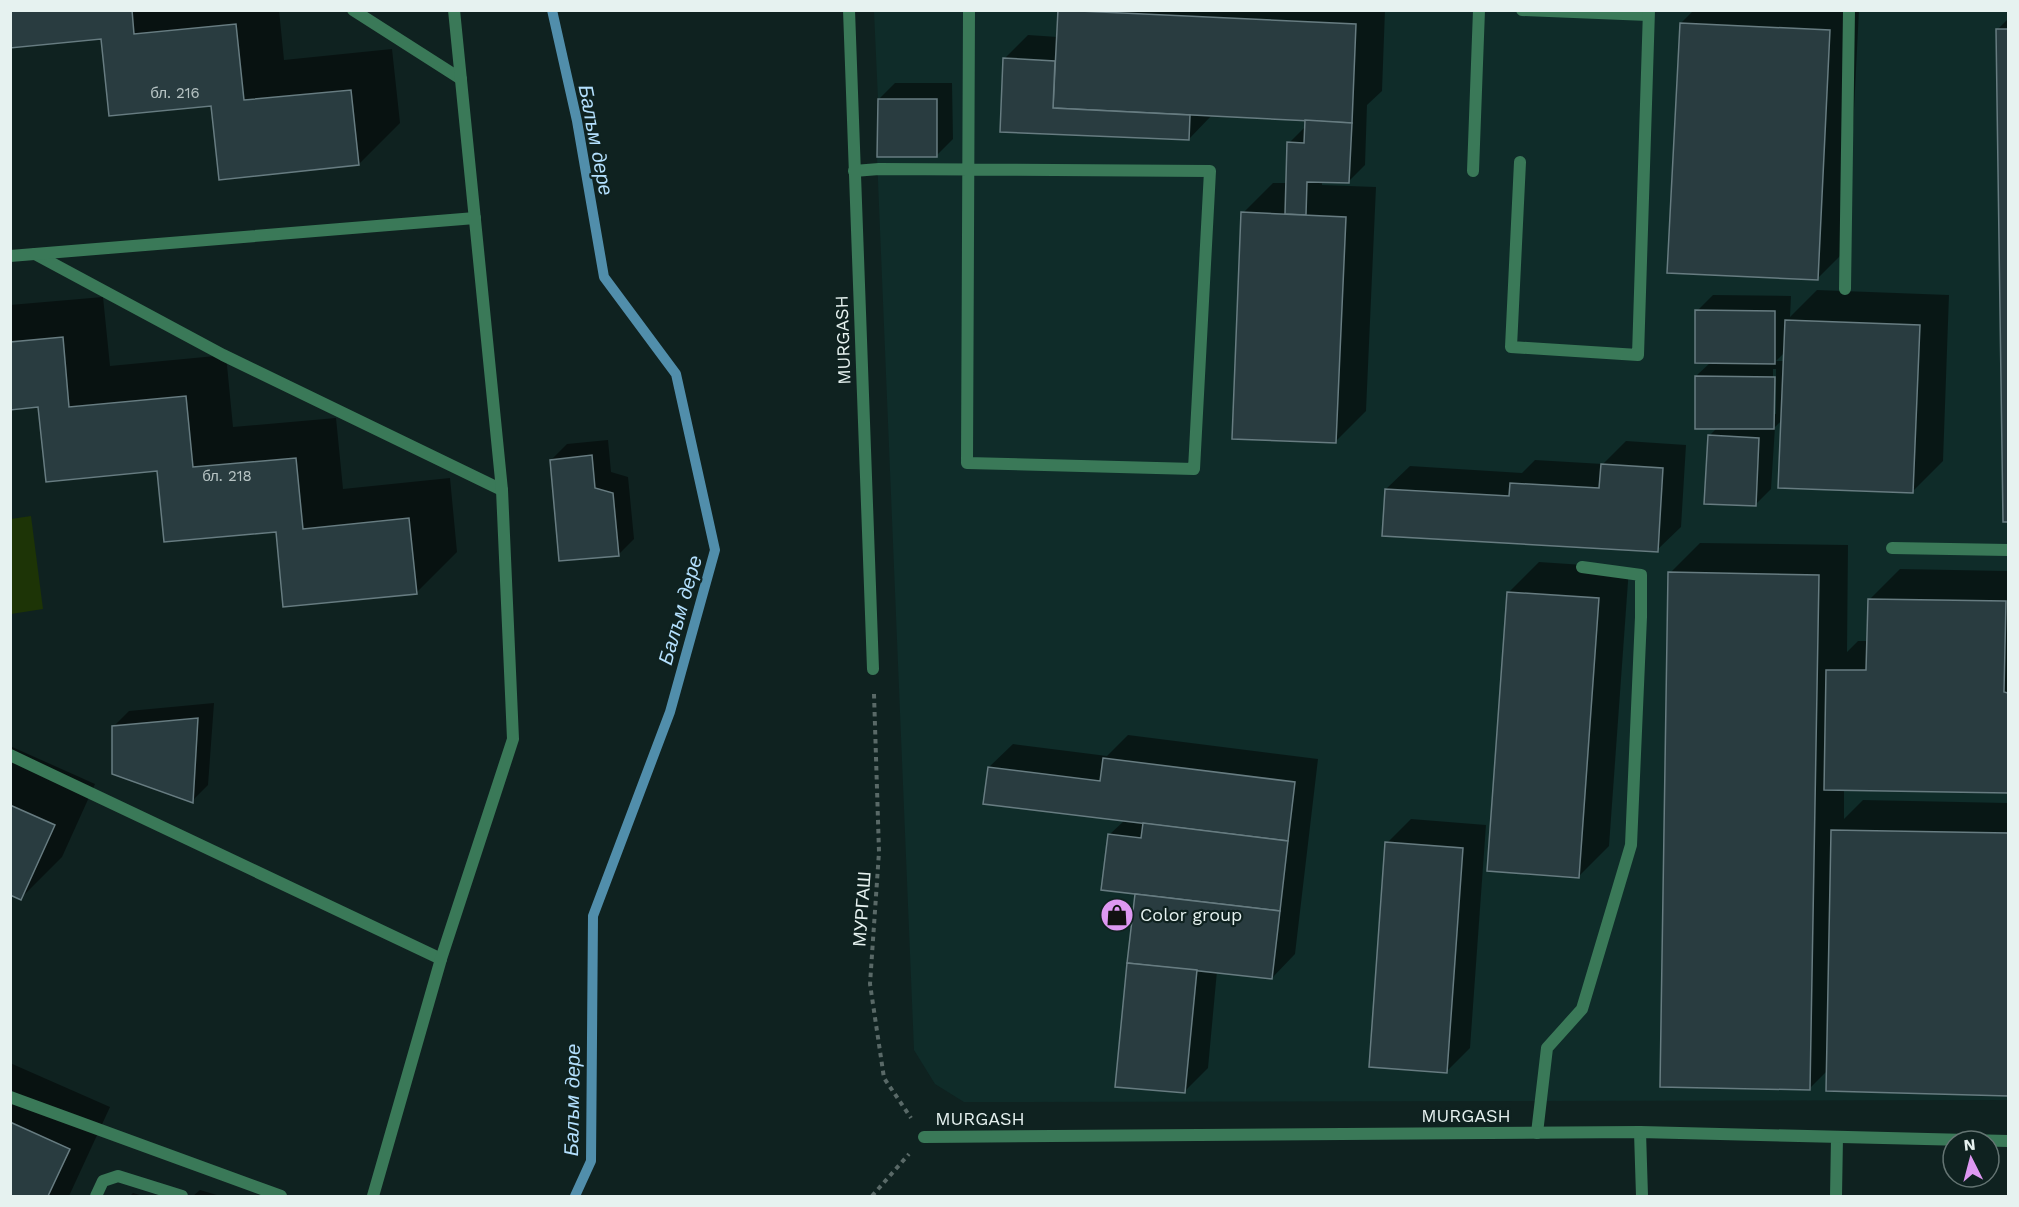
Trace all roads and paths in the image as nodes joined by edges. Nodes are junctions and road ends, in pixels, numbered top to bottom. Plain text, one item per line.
1 (353, 10) edge
2 (454, 10) edge
3 (849, 10) edge
4 (969, 10) edge
5 (1479, 10) edge
6 (1522, 10) edge
7 (1849, 10) edge
8 (1649, 13) edge
9 (461, 79) junction
10 (1520, 162) dead end
11 (968, 169) junction
12 (854, 171) junction
13 (1473, 171) dead end
14 (475, 219) junction
15 (35, 254) junction
16 (10, 256) edge
17 (1845, 289) dead end
18 (502, 490) junction
19 (1892, 548) dead end
20 (2008, 550) edge
21 (1582, 567) dead end
22 (873, 669) joint
23 (10, 755) edge
24 (441, 959) junction
25 (10, 1097) edge
26 (1640, 1132) junction
27 (1537, 1133) junction
28 (924, 1137) junction
29 (1837, 1137) junction
30 (2008, 1141) edge
31 (96, 1197) edge
32 (182, 1197) edge
33 (281, 1197) edge
34 (373, 1197) edge
35 (872, 1197) edge
36 (1642, 1197) edge
37 (1836, 1197) edge

1 - 9 street
2 - 9 street
3 - 12 street, MURGASH
4 - 11 street
5 - 13 street
6 - 8 street
7 - 17 street
8 - 10 street
9 - 14 street
11 - 11 street
11 - 12 street
12 - 22 street, MURGASH
14 - 15 street
14 - 18 street
15 - 16 street
15 - 18 street
18 - 24 street
19 - 20 street
21 - 27 street
22 - 28 path, МУРГАШ
23 - 24 street
24 - 34 street
25 - 33 street
26 - 27 street, MURGASH
26 - 29 street, MURGASH
26 - 36 street
27 - 28 street, MURGASH
28 - 35 path
29 - 30 street, MURGASH
29 - 37 street
31 - 32 street

